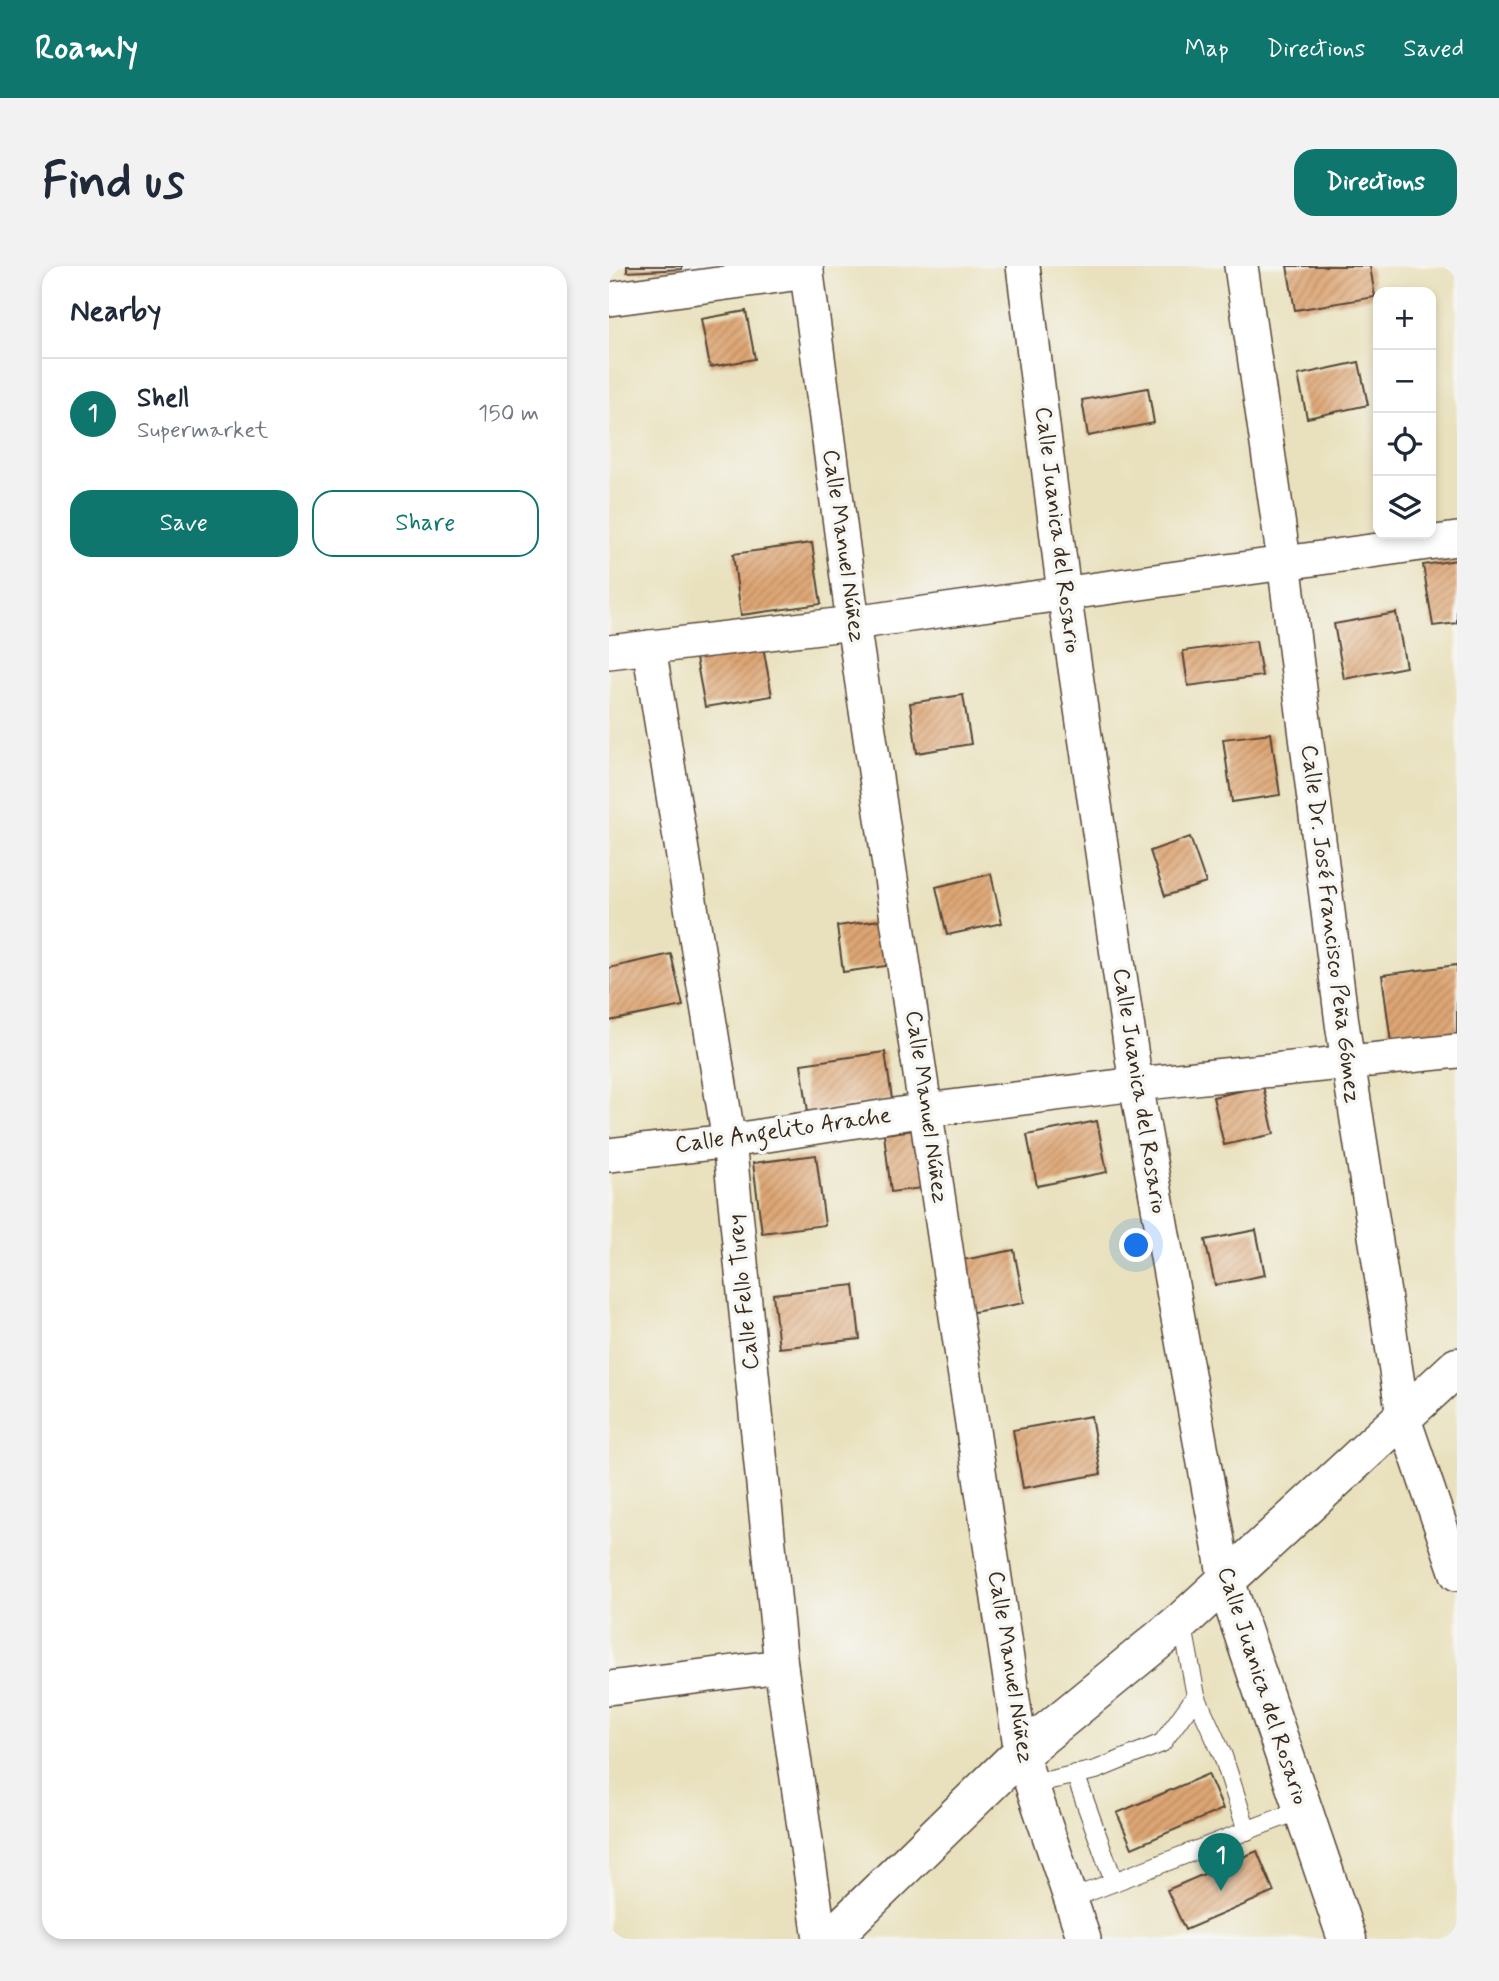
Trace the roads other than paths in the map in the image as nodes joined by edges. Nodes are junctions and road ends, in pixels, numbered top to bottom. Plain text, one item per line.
1 (1023, 266) edge
2 (1241, 266) edge
3 (806, 269) edge
4 (609, 299) edge
5 (1457, 539) edge
6 (1284, 561) junction
7 (1064, 593) junction
8 (853, 623) junction
9 (649, 647) junction
10 (609, 652) edge
11 (1457, 1051) edge
12 (1347, 1062) junction
13 (1136, 1084) junction
14 (926, 1110) junction
15 (729, 1141) junction
16 (609, 1155) edge
17 (1457, 1367) edge
18 (1403, 1416) junction
19 (1457, 1574) edge
20 (1225, 1580) junction
21 (1182, 1621) junction
22 (781, 1666) junction
23 (609, 1688) edge
24 (1196, 1696) junction
25 (1026, 1768) junction
26 (1075, 1774) junction
27 (1303, 1809) junction
28 (1247, 1832) junction
29 (1114, 1882) junction
30 (1070, 1899) junction
31 (820, 1939) edge
32 (830, 1939) edge
33 (1084, 1939) edge
34 (1347, 1939) edge

1 - 7 street, Calle Juanica del Rosario
2 - 6 street, Calle Dr. José Francisco Peña Gómez
3 - 4 street
3 - 8 street, Calle Manuel Núñez
5 - 6 street
6 - 7 street
6 - 12 street, Calle Dr. José Francisco Peña Gómez
7 - 8 street
7 - 13 street, Calle Juanica del Rosario
8 - 9 street
8 - 14 street, Calle Manuel Núñez
9 - 10 street
9 - 15 street, Calle Fello Turey
11 - 12 street, Calle Angelito Arache
12 - 13 street, Calle Angelito Arache
12 - 18 street, Calle Dr. José Francisco Peña Gómez
13 - 14 street, Calle Angelito Arache
13 - 20 street, Calle Juanica del Rosario
14 - 15 street, Calle Angelito Arache
14 - 25 street, Calle Manuel Núñez
15 - 16 street, Calle Angelito Arache
15 - 22 street, Calle Fello Turey
17 - 18 street
18 - 19 street, Calle Dr. José Francisco Peña Gómez
18 - 20 street
20 - 21 street
20 - 27 street, Calle Juanica del Rosario
21 - 24 lane
21 - 25 street
22 - 23 street
22 - 31 street, Calle Fello Turey
24 - 26 lane
24 - 28 lane
25 - 26 lane
25 - 30 street, Calle Manuel Núñez
25 - 32 street
26 - 29 lane
27 - 28 lane
27 - 34 street, Calle Juanica del Rosario
28 - 29 lane
29 - 30 lane
30 - 33 street, Calle Manuel Núñez

